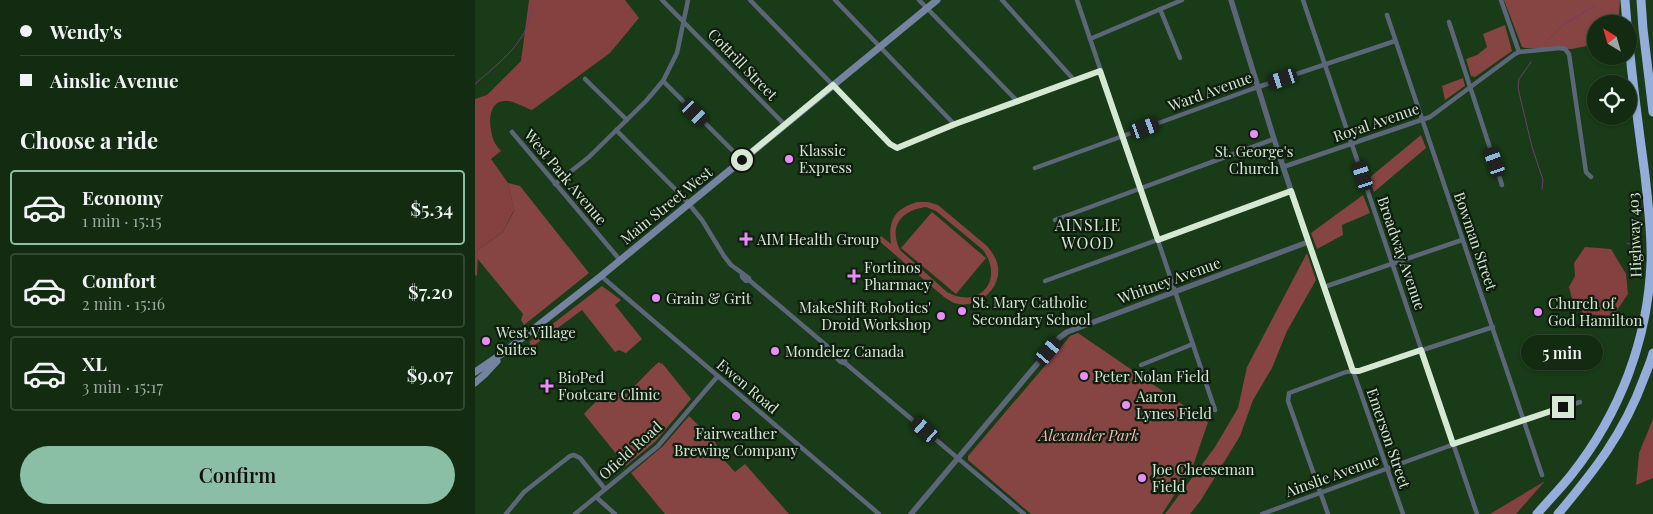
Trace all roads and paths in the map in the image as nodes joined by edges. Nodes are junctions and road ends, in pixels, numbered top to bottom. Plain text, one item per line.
1 (662, 0) edge
2 (688, 0) edge
3 (750, 0) edge
4 (835, 0) edge
5 (919, 0) edge
6 (937, 0) edge
7 (1001, 0) edge
8 (1077, 0) edge
9 (1182, 0) edge
10 (1231, 0) edge
11 (1303, 0) edge
12 (1501, 0) edge
13 (1625, 0) edge
14 (1641, 0) edge
15 (927, 8) junction
16 (1160, 9) junction
17 (1387, 15) dead end
18 (1626, 15) edge
19 (684, 22) junction
20 (1449, 22) dead end
21 (1090, 39) junction
22 (1395, 41) junction
23 (880, 47) junction
24 (1519, 52) junction
25 (1180, 58) dead end
26 (1325, 65) junction
27 (1632, 65) edge
28 (1100, 71) junction
29 (585, 78) dead end
30 (663, 81) junction
31 (1075, 81) junction
32 (833, 85) junction
33 (1258, 87) junction
34 (1470, 88) junction
35 (1018, 102) junction
36 (1653, 112) edge
37 (627, 120) junction
38 (1422, 120) junction
39 (955, 124) junction
40 (785, 125) junction
41 (616, 130) junction
42 (513, 132) dead end
43 (1123, 136) junction
44 (1274, 139) junction
45 (1351, 143) junction
46 (742, 160) junction
47 (1283, 167) junction
48 (1035, 168) dead end
49 (1591, 177) dead end
50 (555, 184) junction
51 (1502, 185) dead end
52 (1140, 188) junction
53 (1291, 191) junction
54 (689, 204) junction
55 (1055, 220) dead end
56 (1158, 240) junction
57 (1462, 240) junction
58 (1309, 242) junction
59 (620, 260) junction
60 (1392, 264) junction
61 (601, 276) junction
62 (1045, 281) dead end
63 (1324, 286) junction
64 (1175, 291) junction
65 (1493, 326) junction
66 (1193, 344) junction
67 (1421, 350) junction
68 (503, 353) junction
69 (1653, 353) edge
70 (1141, 365) dead end
71 (1353, 371) junction
72 (475, 372) edge
73 (484, 375) junction
74 (717, 377) junction
75 (475, 383) edge
76 (475, 388) edge
77 (1580, 402) dead end
78 (1215, 410) dead end
79 (1523, 421) junction
80 (1453, 444) junction
81 (958, 458) junction
82 (1386, 468) junction
83 (1542, 475) dead end
84 (605, 489) junction
85 (1320, 493) junction
86 (596, 497) junction
87 (506, 514) edge
88 (575, 514) edge
89 (615, 514) edge
90 (879, 514) edge
91 (911, 514) edge
92 (1024, 514) edge
93 (1262, 514) edge
94 (1328, 514) edge
95 (1403, 514) edge
96 (1477, 514) edge
97 (1537, 514) edge
98 (1558, 514) edge

1 - 19 street, Cottrill Street
2 - 19 street
3 - 32 street
4 - 23 street
5 - 15 street
6 - 15 main road, Main Street West
7 - 31 street
8 - 21 street
9 - 16 street
10 - 33 street, Emerson Street
11 - 26 street, Broadway Avenue
12 - 24 street
13 - 18 highway
14 - 36 highway
15 - 23 main road, Main Street West
15 - 35 street
16 - 21 street
16 - 25 street
17 - 22 street, Bowman Street
19 - 30 street
19 - 40 street, Cottrill Street
20 - 34 street
21 - 28 street
22 - 26 street, Ward Avenue
22 - 38 street, Bowman Street
23 - 32 main road, Main Street West
23 - 39 street
24 - 34 street, Royal Avenue
24 - 49 street
26 - 33 street, Ward Avenue
26 - 45 street, Broadway Avenue
27 - 97 highway, Highway 403
28 - 31 street
28 - 43 street
29 - 37 street
30 - 37 street
30 - 46 street
31 - 35 street
32 - 39 street
32 - 40 main road, Main Street West
33 - 43 street, Ward Avenue
33 - 44 street, Emerson Street
34 - 38 street, Royal Avenue
34 - 51 street
35 - 39 street
37 - 41 street
38 - 45 street, Royal Avenue
38 - 57 street, Bowman Street
40 - 46 main road, Main Street West
41 - 50 street
41 - 54 street
42 - 50 street, West Park Avenue
43 - 48 street, Ward Avenue
43 - 52 street
44 - 47 street, Emerson Street
44 - 52 street
45 - 47 street, Royal Avenue
45 - 60 street, Broadway Avenue
46 - 54 main road, Main Street West
47 - 53 street, Emerson Street
50 - 59 street, West Park Avenue
52 - 55 street
52 - 56 street
53 - 56 street
53 - 58 street, Emerson Street
54 - 59 main road, Main Street West
54 - 81 street
56 - 62 street
56 - 64 street
57 - 60 street
57 - 65 street, Bowman Street
58 - 63 street, Emerson Street
58 - 64 street, Whitney Avenue
59 - 61 main road, Main Street West
60 - 63 street
60 - 67 street, Broadway Avenue
61 - 68 main road, Main Street West
61 - 74 street, Ewen Road
63 - 71 street, Emerson Street
64 - 66 street
64 - 81 street, Whitney Avenue
65 - 67 street
65 - 79 street, Bowman Street
66 - 70 street
66 - 78 street
67 - 71 street
67 - 80 street, Broadway Avenue
68 - 72 main road, Main Street West
68 - 73 main road, Main Street West
69 - 98 highway
71 - 82 street, Emerson Street
71 - 85 street
73 - 75 main road, Main Street West
73 - 76 main road
74 - 84 street, Ofield Road
74 - 90 street, Ewen Road
77 - 79 street, Ainslie Avenue
79 - 80 street, Ainslie Avenue
79 - 83 street, Bowman Street
80 - 82 street, Ainslie Avenue
80 - 96 street, Broadway Avenue
81 - 91 street, Whitney Avenue
81 - 92 street
82 - 85 street, Ainslie Avenue
82 - 95 street, Emerson Street
84 - 86 street, Ofield Road
84 - 87 street
85 - 93 street, Ainslie Avenue
85 - 94 street
86 - 88 street, Ofield Road
86 - 89 street

